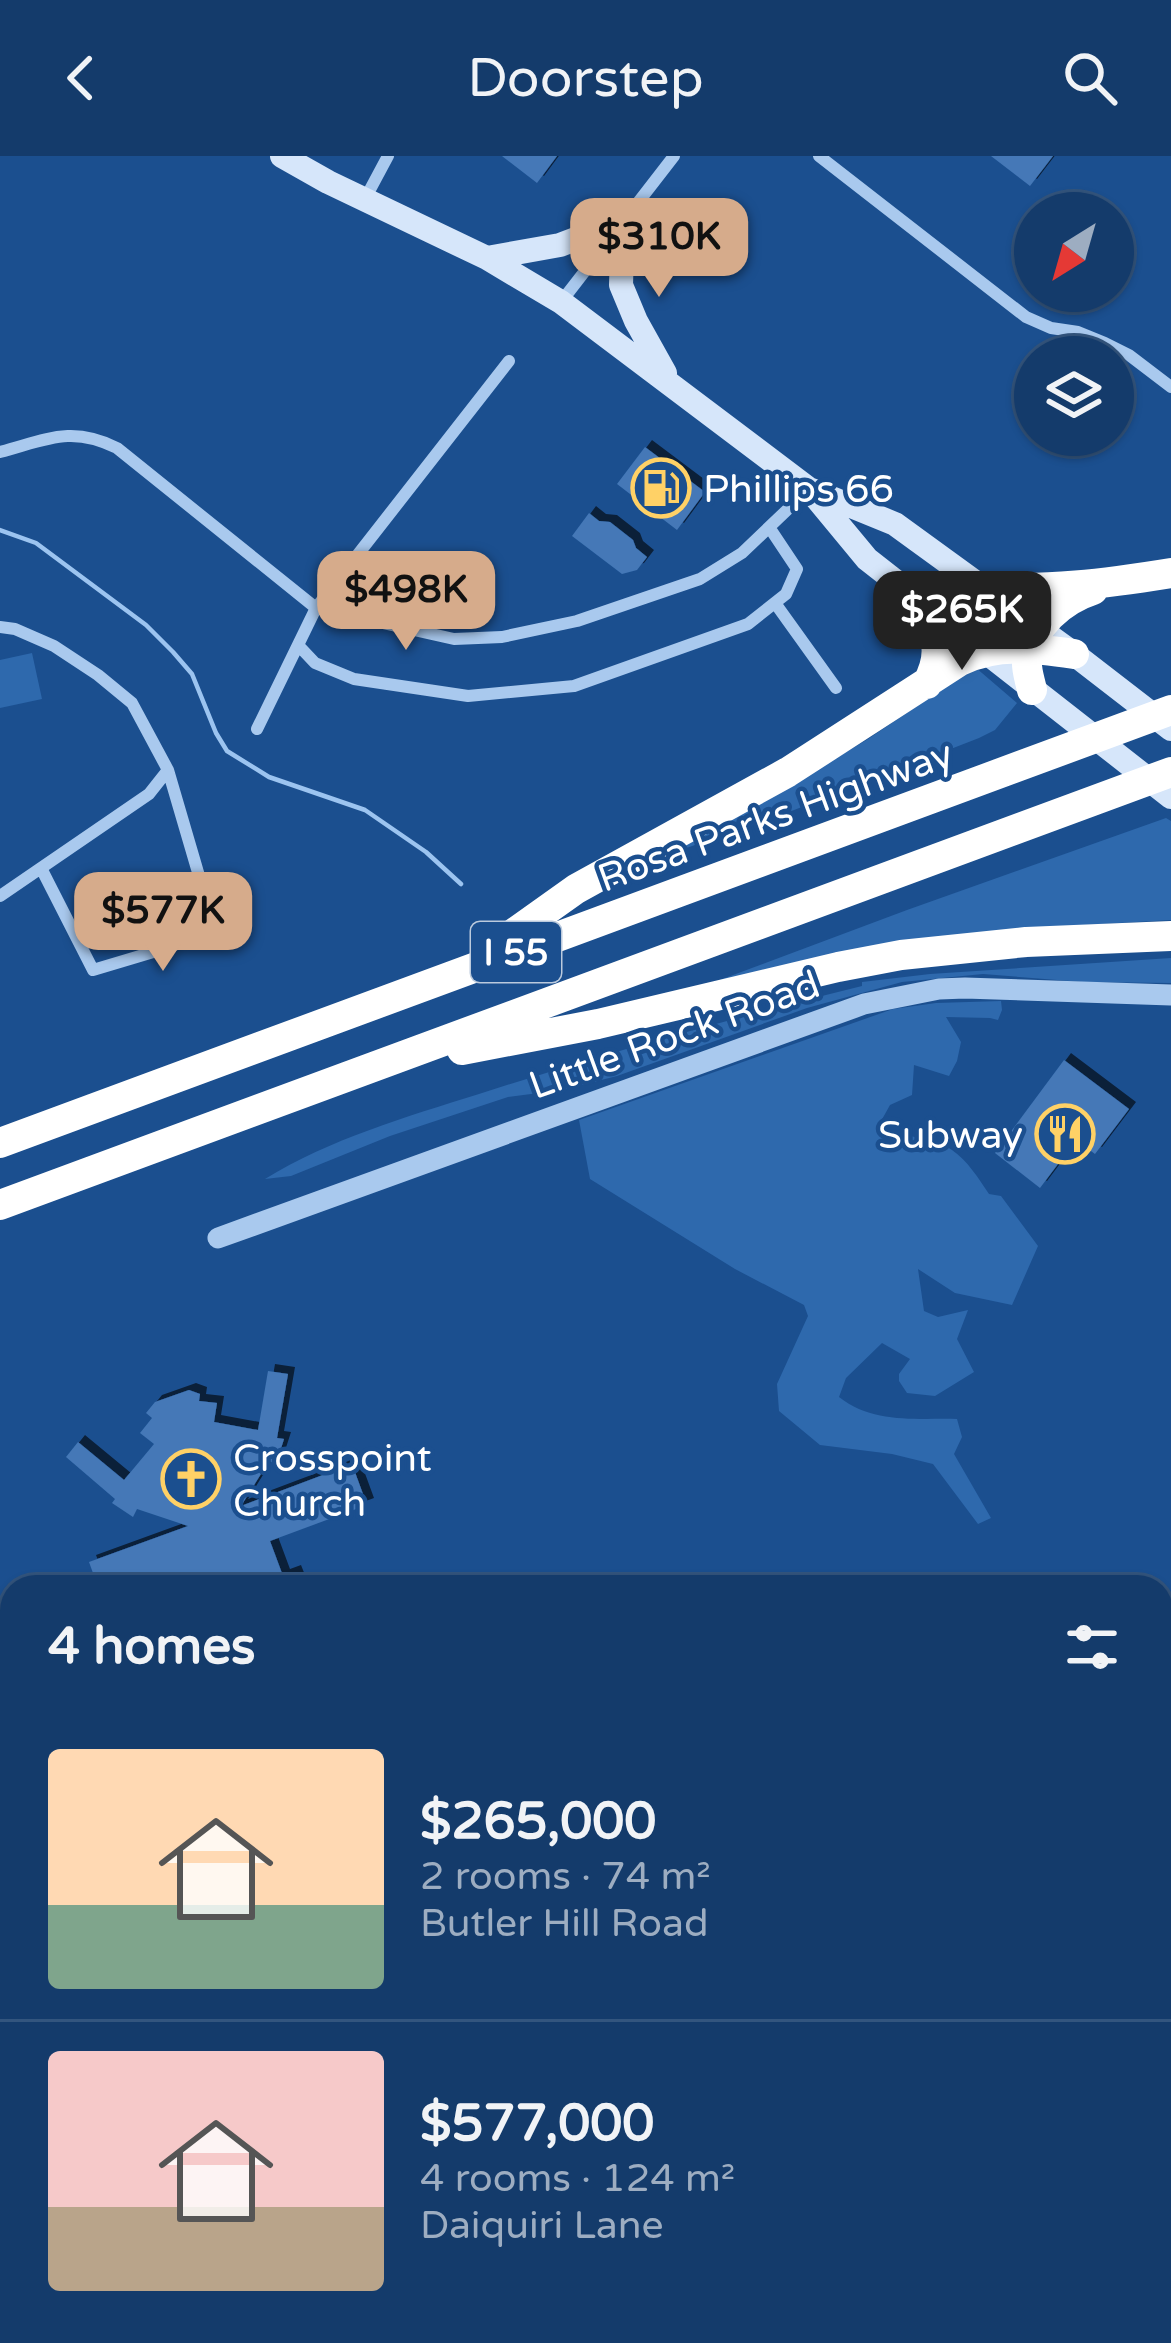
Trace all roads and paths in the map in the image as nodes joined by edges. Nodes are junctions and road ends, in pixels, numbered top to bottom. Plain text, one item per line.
1 (282, 156) edge
2 (388, 156) edge
3 (819, 156) edge
4 (666, 159) edge
5 (365, 200) junction
6 (623, 221) junction
7 (488, 258) junction
8 (561, 302) junction
9 (509, 362) dead end
10 (670, 383) junction
11 (1171, 387) edge
12 (0, 452) edge
13 (809, 489) junction
14 (769, 527) junction
15 (1171, 573) edge
16 (1116, 582) junction
17 (980, 586) junction
18 (912, 594) junction
19 (775, 603) junction
20 (316, 608) junction
21 (8, 628) edge
22 (1035, 639) junction
23 (298, 645) junction
24 (982, 650) junction
25 (1074, 654) joint
26 (927, 684) junction
27 (836, 688) dead end
28 (1032, 690) junction
29 (1171, 710) edge
30 (257, 729) dead end
31 (1171, 729) edge
32 (168, 770) junction
33 (1171, 772) edge
34 (1171, 797) edge
35 (41, 868) junction
36 (0, 896) edge
37 (1171, 936) edge
38 (458, 973) junction
39 (1171, 995) edge
40 (374, 1067) junction
41 (0, 1143) edge
42 (0, 1205) edge
43 (218, 1238) dead end

1 - 5 main road
2 - 5 street
3 - 11 street
4 - 6 street
5 - 7 main road
6 - 7 main road
6 - 8 street
6 - 10 main road
7 - 8 main road
8 - 10 main road
9 - 20 street
10 - 13 main road
12 - 20 street
13 - 14 street
13 - 17 main road
13 - 18 main road
14 - 19 street
14 - 20 street
15 - 16 highway
16 - 17 highway
16 - 22 highway
17 - 22 main road
18 - 24 main road
18 - 26 highway
19 - 23 street
19 - 27 street
20 - 23 street
21 - 32 street
22 - 24 highway
22 - 25 highway
22 - 28 highway
23 - 30 street
24 - 26 highway
24 - 28 main road
25 - 31 main road
26 - 38 highway
28 - 34 main road
29 - 38 highway, Rosa Parks Highway / I 55
32 - 35 street
32 - 35 street
33 - 40 highway, I 55
35 - 36 street
37 - 40 highway
38 - 41 highway, Rosa Parks Highway / I 55
39 - 43 street, Little Rock Road
40 - 42 highway, I 55

